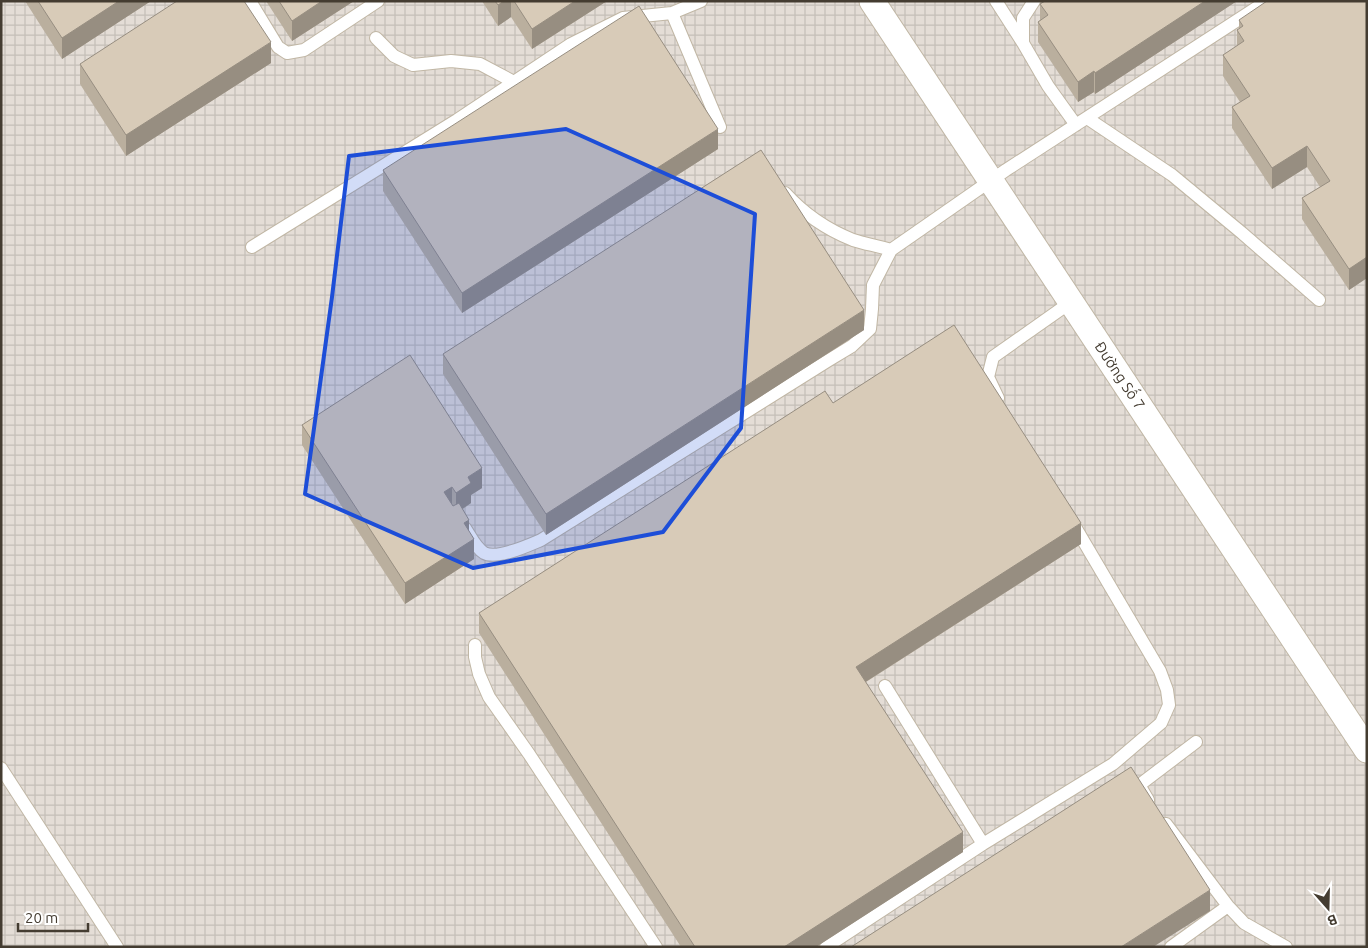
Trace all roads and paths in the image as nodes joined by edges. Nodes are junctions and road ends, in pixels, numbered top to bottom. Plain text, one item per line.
1 (250, 1) edge
2 (378, 1) edge
3 (701, 1) edge
4 (872, 1) edge
5 (996, 1) edge
6 (1034, 1) edge
7 (1268, 1) edge
8 (672, 13) junction
9 (376, 38) dead end
10 (1024, 43) junction
11 (514, 82) junction
12 (1087, 118) junction
13 (1076, 125) junction
14 (720, 127) dead end
15 (990, 180) junction
16 (778, 184) edge
17 (252, 247) dead end
18 (891, 250) junction
19 (1319, 300) dead end
20 (1071, 302) junction
21 (1001, 405) edge
22 (1066, 513) edge
23 (462, 523) edge
24 (475, 645) dead end
25 (885, 686) dead end
26 (1196, 742) dead end
27 (1367, 750) edge
28 (1, 768) edge
29 (983, 844) junction
30 (1228, 906) junction
31 (1280, 945) edge
32 (117, 947) edge
33 (656, 947) edge
34 (826, 947) edge
35 (1171, 947) edge

1 - 2 lane
3 - 8 lane
4 - 15 street, Đường Số 7
5 - 10 lane
6 - 10 lane
7 - 12 lane
8 - 11 lane
8 - 14 lane
9 - 11 lane
10 - 13 lane
11 - 17 lane
12 - 13 lane
12 - 19 lane
13 - 15 lane
15 - 18 lane
15 - 20 street, Đường Số 7
16 - 18 lane
18 - 23 lane
20 - 21 lane
20 - 27 street, Đường Số 7
22 - 29 lane
24 - 33 lane
25 - 29 lane
26 - 30 lane
28 - 32 lane
29 - 34 lane
30 - 31 lane
30 - 35 lane

